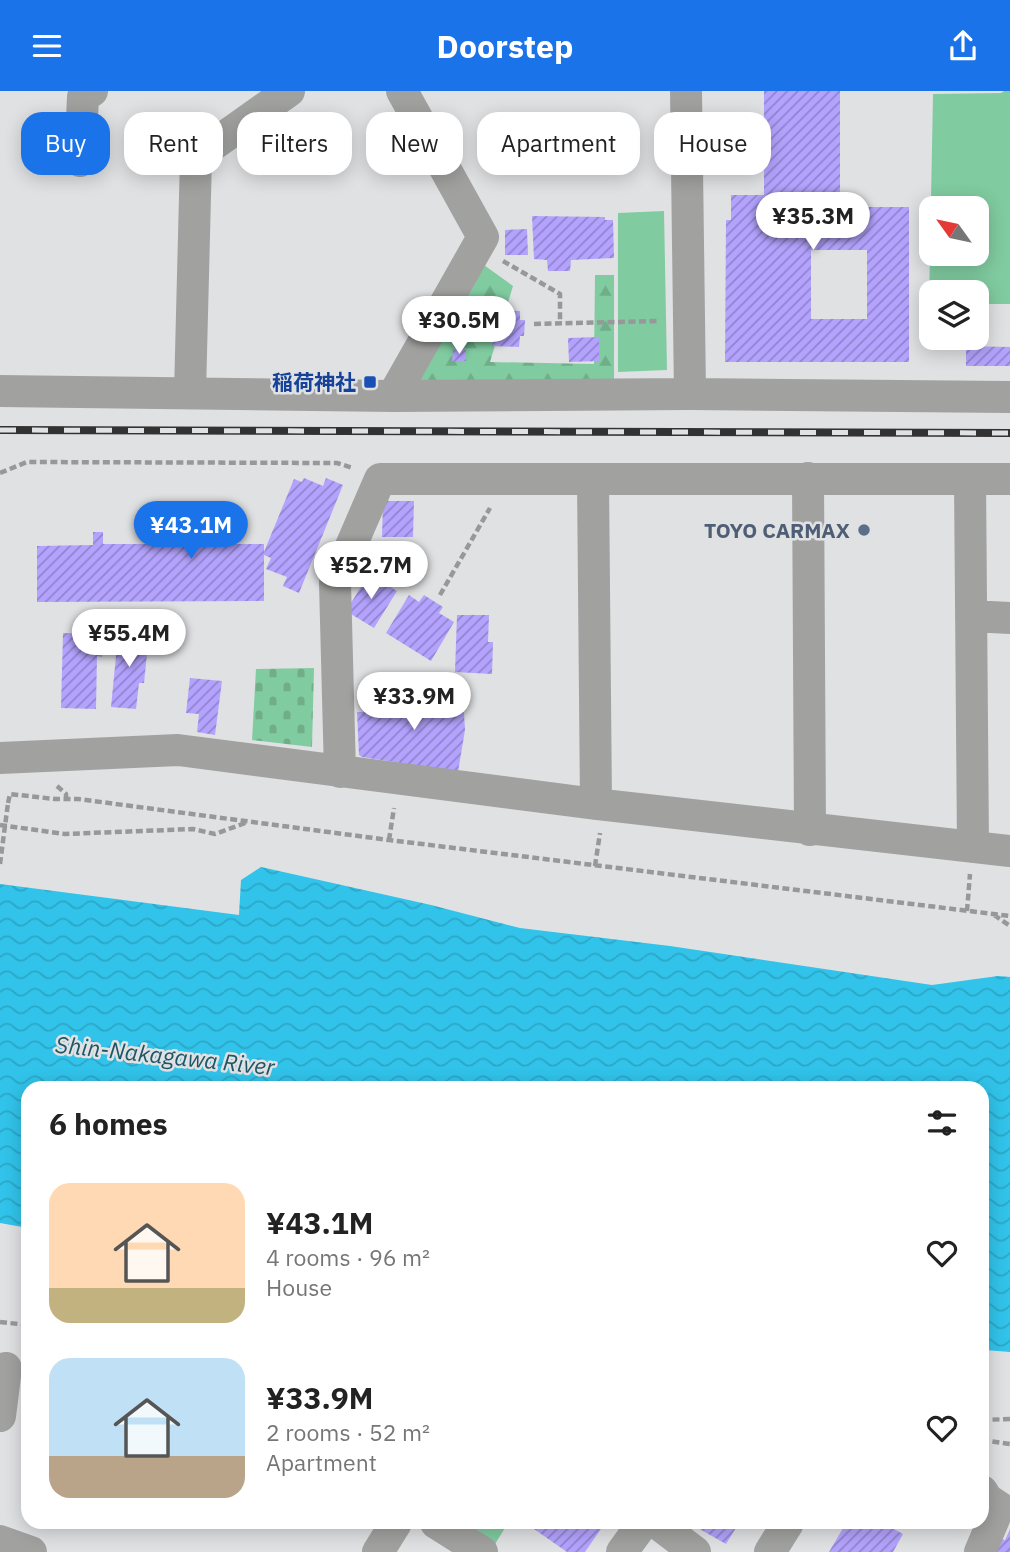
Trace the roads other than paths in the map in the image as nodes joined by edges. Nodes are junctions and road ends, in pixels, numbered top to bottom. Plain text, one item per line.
1 (92, 91) edge
2 (289, 91) edge
3 (402, 91) edge
4 (686, 91) edge
5 (82, 112) edge
6 (0, 391) edge
7 (190, 393) junction
8 (690, 394) junction
9 (393, 396) junction
10 (1010, 397) edge
11 (808, 478) junction
12 (593, 479) junction
13 (970, 479) junction
14 (1010, 479) edge
15 (971, 616) junction
16 (1010, 618) edge
17 (0, 758) edge
18 (340, 772) junction
19 (599, 813) junction
20 (810, 830) junction
21 (1010, 851) edge
22 (972, 857) junction
23 (11, 1369) edge
24 (0, 1416) edge
25 (996, 1497) edge
26 (989, 1520) edge
27 (392, 1529) edge
28 (446, 1529) edge
29 (639, 1529) edge
30 (664, 1529) edge
31 (784, 1529) edge
32 (986, 1529) edge
33 (0, 1541) edge
34 (31, 1552) edge
35 (378, 1552) edge
36 (482, 1552) edge
37 (622, 1552) edge
38 (695, 1552) edge
39 (770, 1552) edge
40 (979, 1552) edge

1 - 5 street
2 - 7 street
3 - 9 street
4 - 8 street
6 - 7 street
7 - 9 street
8 - 9 street
8 - 10 street
11 - 12 street
11 - 13 street
11 - 20 street
12 - 18 street
12 - 19 street
13 - 14 street
13 - 15 street
15 - 16 street
15 - 22 street
17 - 18 street
18 - 19 street
19 - 20 street
20 - 22 street
21 - 22 street
23 - 24 street
25 - 26 street
27 - 35 street
28 - 36 street
29 - 37 street
30 - 38 street
31 - 39 street
32 - 40 street
33 - 34 street

